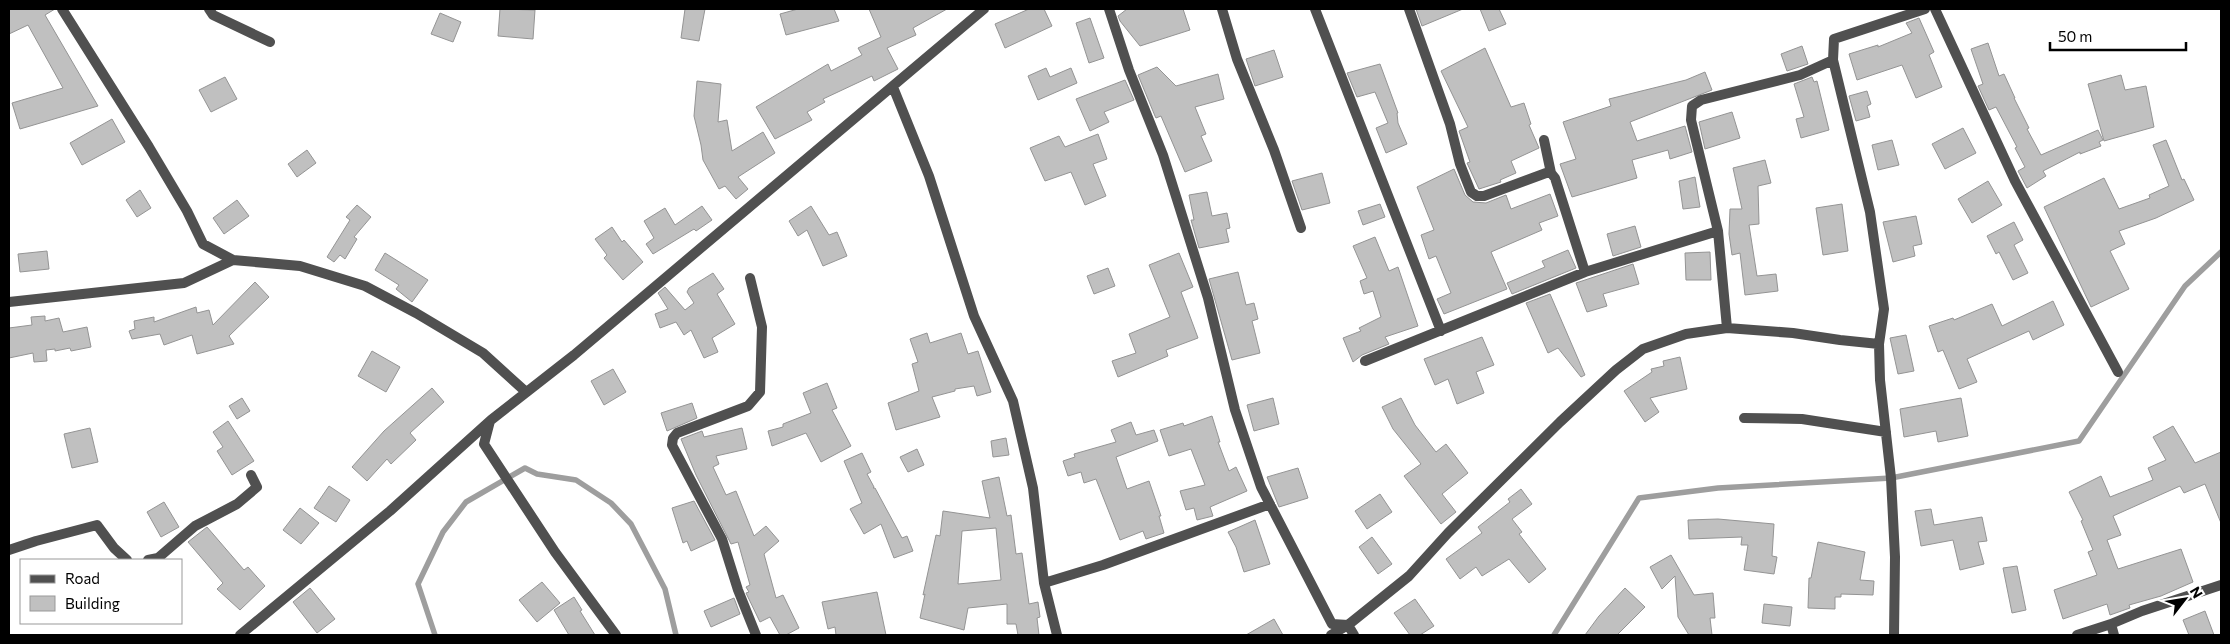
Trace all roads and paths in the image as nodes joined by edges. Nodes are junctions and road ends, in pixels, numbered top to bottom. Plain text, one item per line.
1 (62, 9) edge
2 (209, 9) edge
3 (984, 9) edge
4 (1109, 9) edge
5 (1222, 9) edge
6 (1315, 9) edge
7 (1409, 9) edge
8 (1925, 9) edge
9 (1935, 9) edge
10 (270, 42) dead end
11 (1833, 60) junction
12 (893, 87) junction
13 (1544, 140) dead end
14 (1551, 174) junction
15 (1301, 228) dead end
16 (1718, 231) junction
17 (232, 260) junction
18 (1585, 272) junction
19 (750, 278) dead end
20 (9, 302) edge
21 (1728, 328) junction
22 (1441, 330) junction
23 (1879, 344) junction
24 (1365, 361) dead end
25 (2118, 372) dead end
26 (526, 392) junction
27 (1744, 418) dead end
28 (491, 420) junction
29 (1886, 432) junction
30 (251, 475) dead end
31 (1270, 504) junction
32 (9, 550) edge
33 (126, 559) edge
34 (153, 559) edge
35 (1044, 583) junction
36 (2221, 585) edge
37 (2110, 624) junction
38 (1348, 625) junction
39 (240, 635) edge
40 (616, 635) edge
41 (756, 635) edge
42 (1057, 635) edge
43 (1331, 635) edge
44 (1354, 635) edge
45 (1894, 635) edge
46 (2077, 635) edge
47 (2114, 635) edge

1 - 17 street
2 - 10 street
3 - 12 street
4 - 31 street
5 - 15 street
6 - 22 street
7 - 14 street
8 - 11 street
9 - 25 street
11 - 16 street
11 - 23 street
12 - 26 street
12 - 35 street
13 - 14 street
14 - 18 street
16 - 18 street
16 - 21 street
17 - 20 street
17 - 26 street
18 - 22 street
19 - 41 street
21 - 23 street
21 - 38 street
22 - 24 street
23 - 29 street
26 - 28 street
27 - 29 street
28 - 39 street
28 - 40 street
29 - 45 street
30 - 34 street
31 - 35 street
31 - 38 street
32 - 33 street
35 - 42 street
36 - 37 street
37 - 46 street
37 - 47 street
38 - 43 street
38 - 44 street

